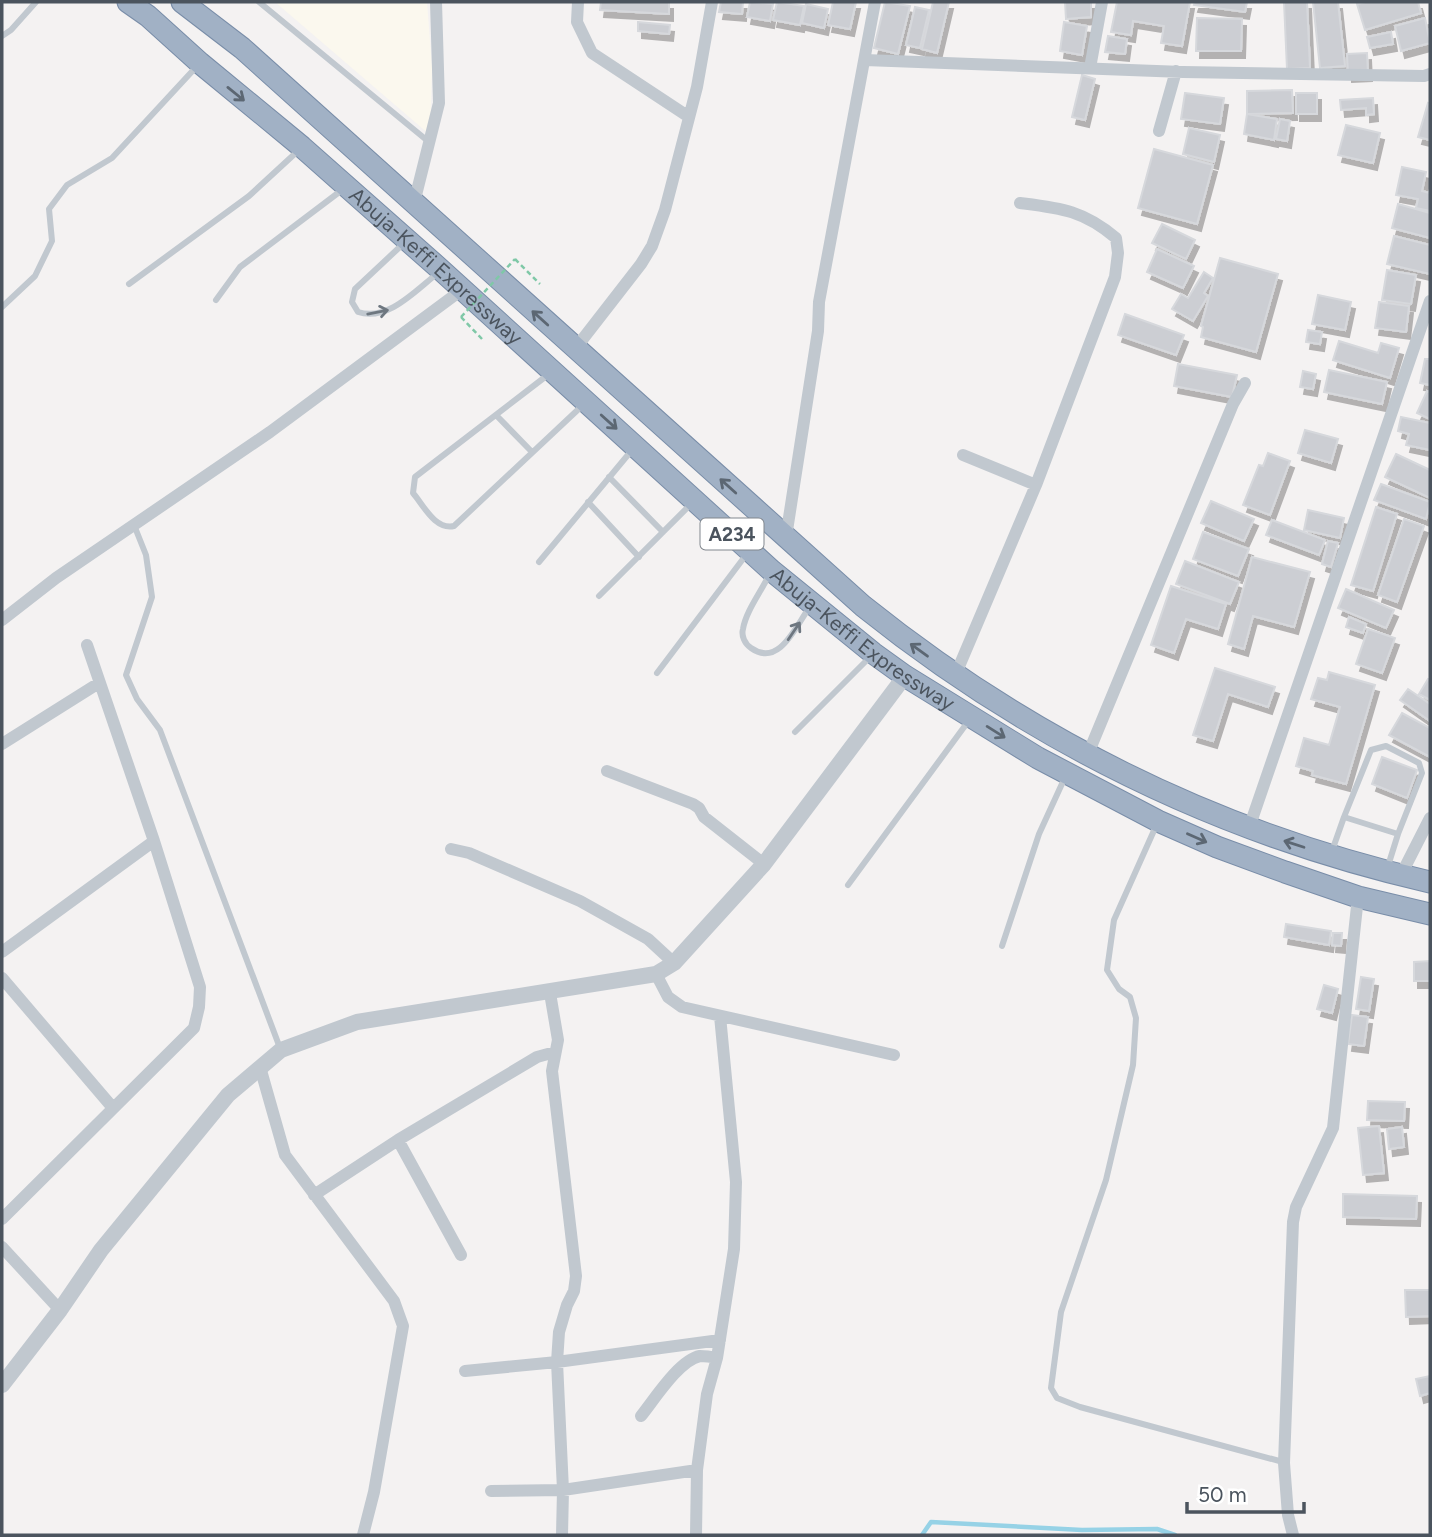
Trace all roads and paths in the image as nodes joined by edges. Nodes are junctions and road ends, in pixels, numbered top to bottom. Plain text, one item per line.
1 (36, 2) edge
2 (128, 2) edge
3 (182, 2) edge
4 (258, 2) edge
5 (436, 2) edge
6 (578, 2) edge
7 (712, 2) edge
8 (875, 2) edge
9 (1102, 2) edge
10 (2, 36) edge
11 (865, 60) junction
12 (200, 63) junction
13 (1090, 68) junction
14 (1176, 71) junction
15 (1430, 74) edge
16 (689, 117) junction
17 (1159, 131) dead end
18 (429, 142) junction
19 (302, 147) junction
20 (346, 186) junction
21 (414, 203) junction
22 (1020, 203) dead end
23 (407, 240) junction
24 (442, 270) junction
25 (129, 284) dead end
26 (540, 284) dead end
27 (463, 289) junction
28 (216, 300) dead end
29 (1430, 301) edge
30 (2, 307) edge
31 (482, 338) dead end
32 (575, 349) junction
33 (553, 371) junction
34 (1245, 383) dead end
35 (586, 401) junction
36 (496, 415) junction
37 (635, 446) junction
38 (532, 452) junction
39 (963, 455) dead end
40 (609, 477) junction
41 (1036, 485) junction
42 (695, 500) junction
43 (588, 502) junction
44 (134, 525) junction
45 (663, 532) junction
46 (786, 537) junction
47 (749, 550) junction
48 (639, 556) junction
49 (539, 562) dead end
50 (772, 570) junction
51 (599, 596) dead end
52 (812, 603) junction
53 (2, 620) edge
54 (87, 645) dead end
55 (873, 653) junction
56 (657, 673) dead end
57 (905, 676) junction
58 (956, 676) junction
59 (99, 683) junction
60 (971, 717) junction
61 (795, 732) dead end
62 (2, 744) edge
63 (1088, 754) junction
64 (607, 771) dead end
65 (1067, 774) junction
66 (1344, 817) junction
67 (1430, 818) edge
68 (1158, 821) junction
69 (1249, 828) junction
70 (1398, 834) junction
71 (154, 841) junction
72 (451, 849) dead end
73 (1331, 856) junction
74 (764, 864) junction
75 (1394, 873) junction
76 (1430, 882) edge
77 (848, 884) dead end
78 (1358, 897) junction
79 (1430, 914) edge
80 (1002, 946) dead end
81 (2, 952) edge
82 (674, 963) junction
83 (656, 974) junction
84 (2, 978) edge
85 (550, 993) junction
86 (720, 1016) junction
87 (281, 1050) junction
88 (555, 1052) junction
89 (894, 1055) dead end
90 (260, 1067) junction
91 (113, 1108) junction
92 (398, 1140) junction
93 (314, 1195) junction
94 (2, 1219) edge
95 (2, 1247) edge
96 (461, 1255) dead end
97 (60, 1310) junction
98 (720, 1340) junction
99 (717, 1358) junction
100 (557, 1362) junction
101 (465, 1371) dead end
102 (2, 1385) edge
103 (641, 1416) dead end
104 (1284, 1462) junction
105 (697, 1470) junction
106 (564, 1490) junction
107 (491, 1491) dead end
108 (363, 1535) edge
109 (562, 1535) edge
110 (696, 1535) edge
111 (1293, 1535) edge

1 - 10 lane
2 - 12 highway, Abuja-Keffi Expressway / A234
3 - 21 highway, Abuja-Keffi Expressway / A234
4 - 18 lane
5 - 18 street
6 - 16 street
7 - 16 street
8 - 11 street
9 - 13 street
11 - 13 street
11 - 46 street
12 -> 19 highway, Abuja-Keffi Expressway / A234
12 - 30 lane
13 - 14 street
14 - 15 street
14 - 17 street
16 - 32 street
18 - 21 street
19 - 20 highway, Abuja-Keffi Expressway / A234
19 - 25 lane
20 - 23 highway, Abuja-Keffi Expressway / A234
20 - 28 lane
32 -> 21 highway, Abuja-Keffi Expressway / A234
22 - 41 street
23 - 24 highway, Abuja-Keffi Expressway / A234
23 -> 24 lane
24 - 27 highway, Abuja-Keffi Expressway / A234
26 - 31 path, bridge
27 - 33 highway, Abuja-Keffi Expressway / A234
27 - 44 street
29 - 69 street
46 -> 32 highway, Abuja-Keffi Expressway / A234
33 - 35 highway, Abuja-Keffi Expressway / A234
33 - 36 lane
34 - 63 street
35 -> 37 highway, Abuja-Keffi Expressway / A234
35 - 38 lane
36 - 38 lane
36 - 38 lane
37 - 40 lane
37 - 42 highway, Abuja-Keffi Expressway / A234
39 - 41 street
40 - 43 lane
40 - 45 lane
41 - 58 street
42 - 45 lane
42 - 47 highway, Abuja-Keffi Expressway / A234
43 - 48 lane
43 - 49 lane
44 - 53 street
44 - 87 lane
45 - 48 lane
58 -> 46 highway, Abuja-Keffi Expressway / A234
47 - 50 highway, Abuja-Keffi Expressway / A234
47 - 56 lane
48 - 51 lane
50 - 52 highway, Abuja-Keffi Expressway / A234
50 -> 52 lane
52 - 55 highway, Abuja-Keffi Expressway / A234
54 - 59 street
55 - 57 highway, Abuja-Keffi Expressway / A234
55 - 61 lane
57 - 60 highway, Abuja-Keffi Expressway / A234
57 - 74 street
58 - 63 highway, Abuja-Keffi Expressway / A234
59 - 62 street
59 - 71 street
60 -> 65 highway, Abuja-Keffi Expressway / A234
60 - 77 lane
63 - 69 highway, Abuja-Keffi Expressway / A234
64 - 74 street
65 - 68 highway, Abuja-Keffi Expressway / A234
65 - 80 lane
66 - 70 lane
66 - 70 lane
66 - 73 lane
67 - 75 street
68 -> 78 highway, Abuja-Keffi Expressway / A234
68 - 104 lane
73 -> 69 highway, Abuja-Keffi Expressway / A234
70 - 75 lane
71 - 81 street
71 - 91 street
72 - 82 street
73 - 75 highway, Abuja-Keffi Expressway / A234
74 - 82 street
75 - 76 highway, Abuja-Keffi Expressway / A234
78 - 79 highway, Abuja-Keffi Expressway / A234
78 - 104 street
82 - 83 street
83 - 85 street
83 - 86 street
84 - 91 street
85 - 87 street
85 - 88 street
86 - 89 street
86 - 98 street
87 - 90 street
88 - 92 street
88 - 100 street
90 - 93 street
90 - 97 street
91 - 94 street
92 - 93 street
92 - 96 street
93 - 108 street
95 - 97 street
97 - 102 street
98 - 99 street
98 - 100 street
99 - 103 street
99 - 105 street
100 - 101 street
100 - 106 street
104 - 111 street
105 - 106 street
105 - 110 street
106 - 107 street
106 - 109 street

